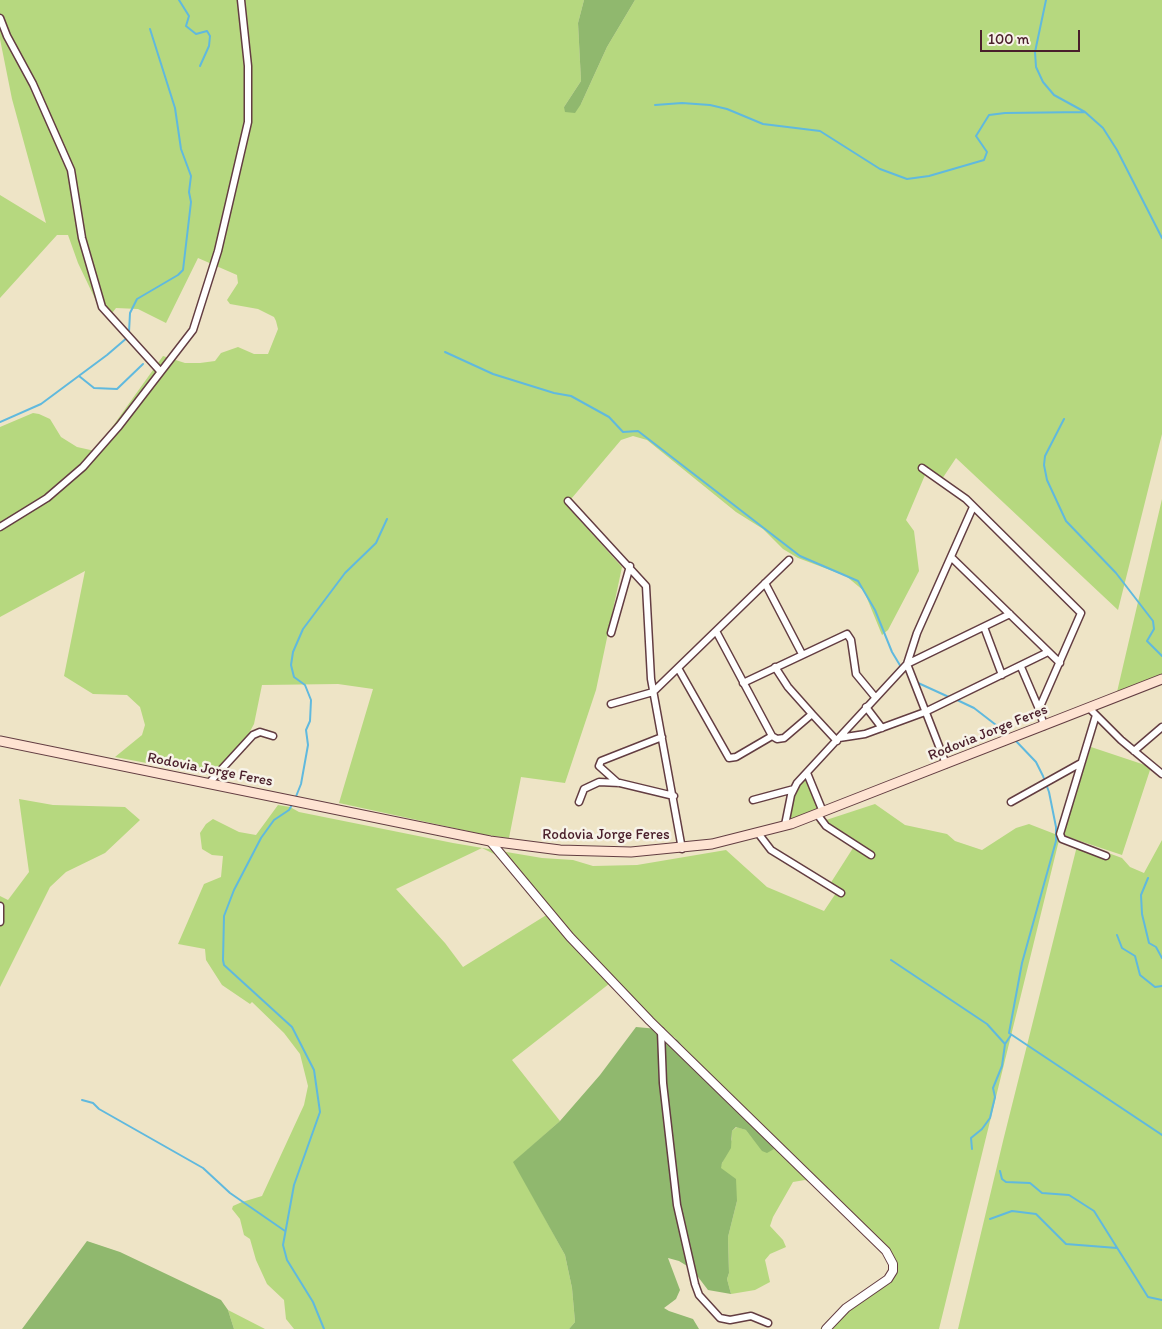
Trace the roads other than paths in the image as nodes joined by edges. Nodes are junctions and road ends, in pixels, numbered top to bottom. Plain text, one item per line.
1 (241, 0) edge
2 (0, 18) edge
3 (160, 371) junction
4 (922, 468) dead end
5 (568, 501) dead end
6 (973, 507) junction
7 (0, 526) edge
8 (951, 557) junction
9 (789, 560) dead end
10 (630, 566) junction
11 (765, 583) junction
12 (1010, 614) junction
13 (984, 627) junction
14 (716, 631) junction
15 (611, 633) dead end
16 (1048, 652) junction
17 (802, 654) junction
18 (1060, 663) junction
19 (907, 664) junction
20 (1021, 666) junction
21 (775, 667) junction
22 (678, 668) junction
23 (1002, 675) junction
24 (1162, 679) edge
25 (743, 683) junction
26 (653, 692) junction
27 (875, 697) junction
28 (611, 704) dead end
29 (866, 707) junction
30 (1039, 709) junction
31 (1092, 711) junction
32 (925, 712) junction
33 (812, 714) junction
34 (1044, 726) junction
35 (1162, 727) edge
36 (882, 728) junction
37 (273, 736) dead end
38 (662, 736) junction
39 (772, 736) junction
40 (838, 739) junction
41 (0, 741) edge
42 (1134, 752) junction
43 (1081, 763) junction
44 (946, 764) junction
45 (807, 773) junction
46 (1162, 774) edge
47 (618, 783) junction
48 (209, 784) junction
49 (794, 789) junction
50 (674, 796) junction
51 (752, 800) dead end
52 (579, 802) dead end
53 (1011, 802) dead end
54 (820, 813) junction
55 (785, 825) junction
56 (758, 833) junction
57 (490, 841) junction
58 (682, 849) junction
59 (871, 855) dead end
60 (1106, 856) dead end
61 (840, 893) dead end
62 (0, 906) edge
63 (0, 922) edge
64 (661, 1031) junction
65 (768, 1323) dead end
66 (826, 1329) edge

1 - 3 street
2 - 3 street
3 - 7 street
4 - 6 street
5 - 10 street
6 - 8 street
6 - 18 street
8 - 12 street
8 - 19 street
9 - 11 street
10 - 15 street
10 - 26 street
11 - 14 street
11 - 17 street
12 - 13 street
12 - 16 street
13 - 19 street
13 - 23 street
14 - 22 street
14 - 25 street
16 - 18 street
16 - 20 street
17 - 21 street
17 - 27 street
18 - 30 street
19 - 27 street
19 - 32 street
20 - 23 street
20 - 30 street
21 - 25 street
21 - 33 street
22 - 26 street
22 - 39 street
23 - 32 street
24 - 31 main road, Rodovia Jorge Feres
25 - 39 street
26 - 28 street
26 - 38 street
27 - 29 street
29 - 36 street
29 - 40 street
30 - 34 street
31 - 34 main road, Rodovia Jorge Feres
31 - 42 street
31 - 43 street
32 - 36 street
32 - 44 street
33 - 39 street
33 - 40 street
34 - 44 main road, Rodovia Jorge Feres
35 - 42 street
36 - 40 street
37 - 48 street
38 - 47 street
38 - 50 street
40 - 45 street
41 - 48 main road, Rodovia Jorge Feres
42 - 46 street
43 - 53 street
43 - 60 street
44 - 54 main road, Rodovia Jorge Feres
45 - 49 street
45 - 54 street
47 - 50 street
47 - 52 street
48 - 57 main road, Rodovia Jorge Feres
49 - 51 street
49 - 55 street
50 - 58 street
54 - 55 main road, Rodovia Jorge Feres
54 - 59 street
55 - 56 main road, Rodovia Jorge Feres
56 - 58 main road, Rodovia Jorge Feres
56 - 61 street
57 - 58 main road, Rodovia Jorge Feres
57 - 64 street
62 - 63 street
64 - 65 street
64 - 66 street

